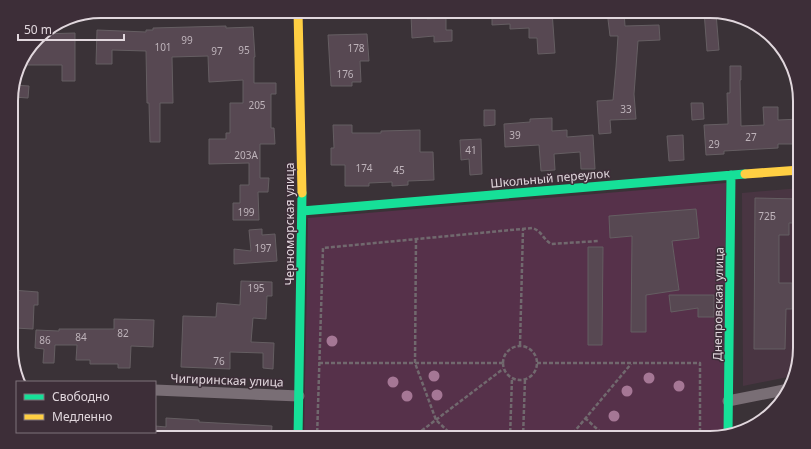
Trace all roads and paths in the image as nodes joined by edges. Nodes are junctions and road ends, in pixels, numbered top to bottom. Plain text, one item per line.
1 (298, 18) edge
2 (793, 171) edge
3 (731, 175) junction
4 (302, 210) junction
5 (523, 229) junction
6 (416, 239) junction
7 (599, 241) dead end
8 (520, 345) junction
9 (319, 363) junction
10 (414, 363) junction
11 (502, 363) junction
12 (537, 363) junction
13 (631, 363) junction
14 (503, 369) junction
15 (512, 378) junction
16 (525, 379) junction
17 (156, 390) edge
18 (782, 390) edge
19 (299, 396) junction
20 (728, 401) junction
21 (585, 418) junction
22 (436, 420) junction
23 (728, 429) edge
24 (298, 431) edge
25 (317, 431) edge
26 (421, 431) edge
27 (448, 431) edge
28 (510, 431) edge
29 (523, 431) edge
30 (575, 431) edge
31 (599, 431) edge
32 (700, 431) edge

1 - 4 street, Черноморская улица
2 - 3 street, Школьный переулок
3 - 4 street, Школьный переулок
3 - 20 street, Днепровская улица
4 - 19 street, Черноморская улица
5 - 6 path
5 - 7 path
5 - 8 path
6 - 9 path
6 - 10 path
8 - 11 path
8 - 12 path
9 - 10 path
9 - 25 path
10 - 11 path
10 - 22 path
11 - 14 path
12 - 13 path
12 - 16 path
13 - 21 path
13 - 32 path
14 - 15 path
14 - 22 path
15 - 16 path
15 - 28 path
16 - 29 path
17 - 19 street, Чигиринская улица
18 - 20 street
19 - 24 street, Черноморская улица
20 - 23 street, Днепровская улица
21 - 30 path
21 - 31 path
22 - 26 path
22 - 27 path

